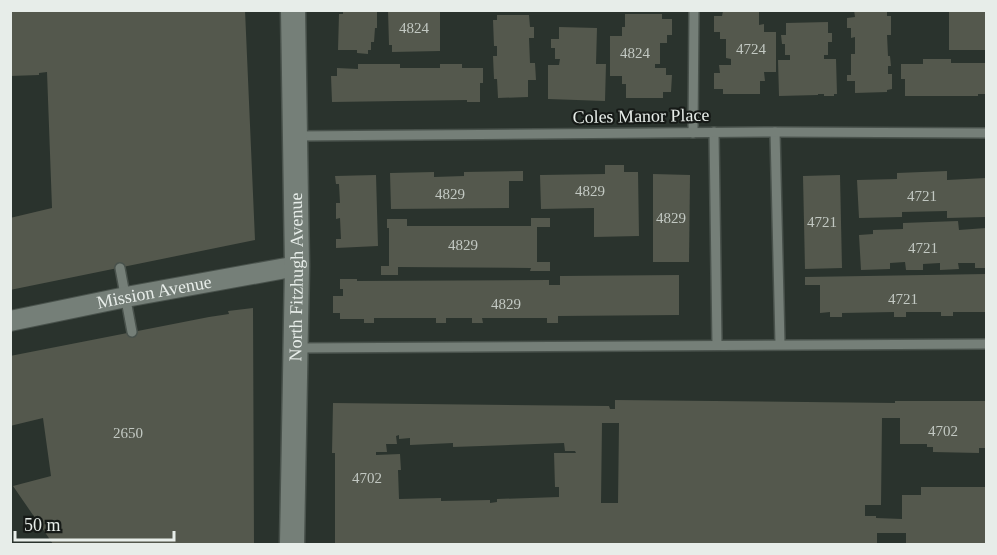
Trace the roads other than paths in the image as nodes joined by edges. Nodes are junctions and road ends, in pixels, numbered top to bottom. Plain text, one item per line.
1 (293, 10) edge
2 (694, 10) edge
3 (714, 132) junction
4 (776, 132) junction
5 (693, 133) junction
6 (987, 133) edge
7 (296, 136) junction
8 (297, 266) junction
9 (120, 268) dead end
10 (126, 297) junction
11 (10, 321) edge
12 (132, 332) dead end
13 (780, 344) junction
14 (987, 344) edge
15 (717, 345) junction
16 (295, 348) junction
17 (292, 544) edge

1 - 7 street, North Fitzhugh Avenue
2 - 5 lane
3 - 4 lane, Coles Manor Place
3 - 5 lane, Coles Manor Place
3 - 15 lane
4 - 6 lane, Coles Manor Place
4 - 13 lane
5 - 7 lane, Coles Manor Place
7 - 8 street, North Fitzhugh Avenue
8 - 10 street, Mission Avenue
8 - 16 street, North Fitzhugh Avenue
9 - 10 lane
10 - 11 street, Mission Avenue
10 - 12 lane
13 - 14 lane
13 - 15 lane
15 - 16 lane
16 - 17 street, North Fitzhugh Avenue

